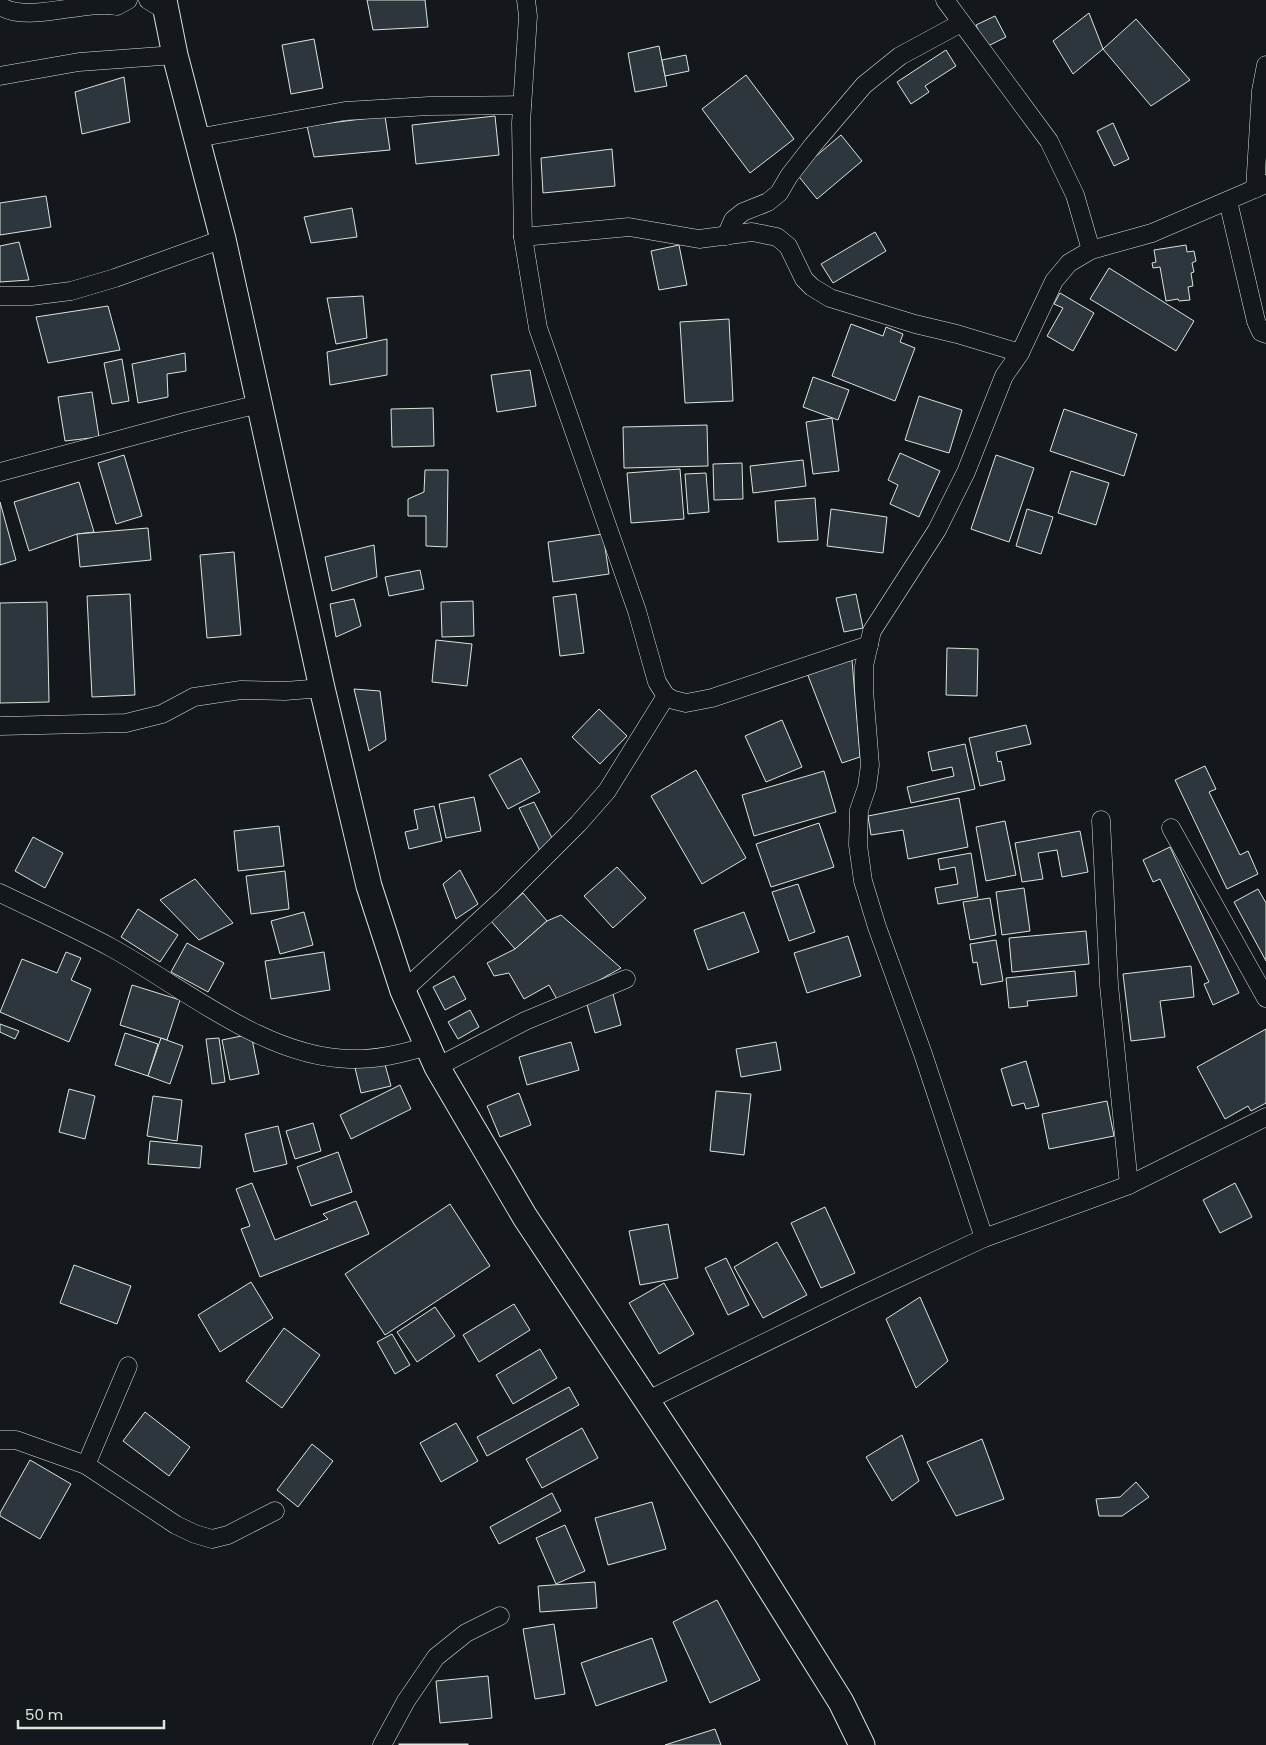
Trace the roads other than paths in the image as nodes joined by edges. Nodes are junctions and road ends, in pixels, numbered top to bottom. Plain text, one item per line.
1 (128, 0) edge
2 (526, 0) edge
3 (944, 0) edge
4 (159, 4) edge
5 (0, 6) edge
6 (960, 23) junction
7 (175, 55) junction
8 (1266, 65) edge
9 (0, 76) edge
10 (522, 105) junction
11 (197, 138) junction
12 (1261, 186) edge
13 (1228, 201) junction
14 (726, 236) junction
15 (523, 237) junction
16 (223, 239) junction
17 (1091, 250) junction
18 (0, 296) edge
19 (1266, 334) edge
20 (1020, 353) junction
21 (259, 404) junction
22 (0, 472) edge
23 (869, 645) junction
24 (322, 688) junction
25 (666, 696) junction
26 (0, 726) edge
27 (1101, 820) dead end
28 (1171, 828) dead end
29 (0, 892) edge
30 (626, 979) dead end
31 (403, 991) junction
32 (1266, 998) edge
33 (432, 1056) junction
34 (1266, 1116) edge
35 (1129, 1185) junction
36 (984, 1238) junction
37 (128, 1366) dead end
38 (648, 1400) junction
39 (0, 1440) edge
40 (86, 1465) junction
41 (275, 1511) dead end
42 (500, 1616) dead end
43 (382, 1745) edge
44 (862, 1745) edge

1 - 5 street
2 - 10 street
3 - 6 street
4 - 7 street
6 - 14 street
6 - 17 street
7 - 9 street
7 - 11 street
8 - 12 street
10 - 11 street
10 - 15 street
11 - 16 street
12 - 13 street
13 - 17 street
13 - 19 street
14 - 15 street
14 - 20 street
15 - 25 street
16 - 18 street
16 - 21 street
17 - 20 street
20 - 23 street
21 - 22 street
21 - 24 street
23 - 25 street
23 - 36 street
24 - 26 street
24 - 31 street
25 - 31 street
27 - 35 street
28 - 32 street
29 - 33 street
30 - 33 street
31 - 33 street
33 - 38 street
34 - 35 street
35 - 36 street
36 - 38 street
37 - 40 street
38 - 44 street
39 - 40 street
40 - 41 street
42 - 43 street

